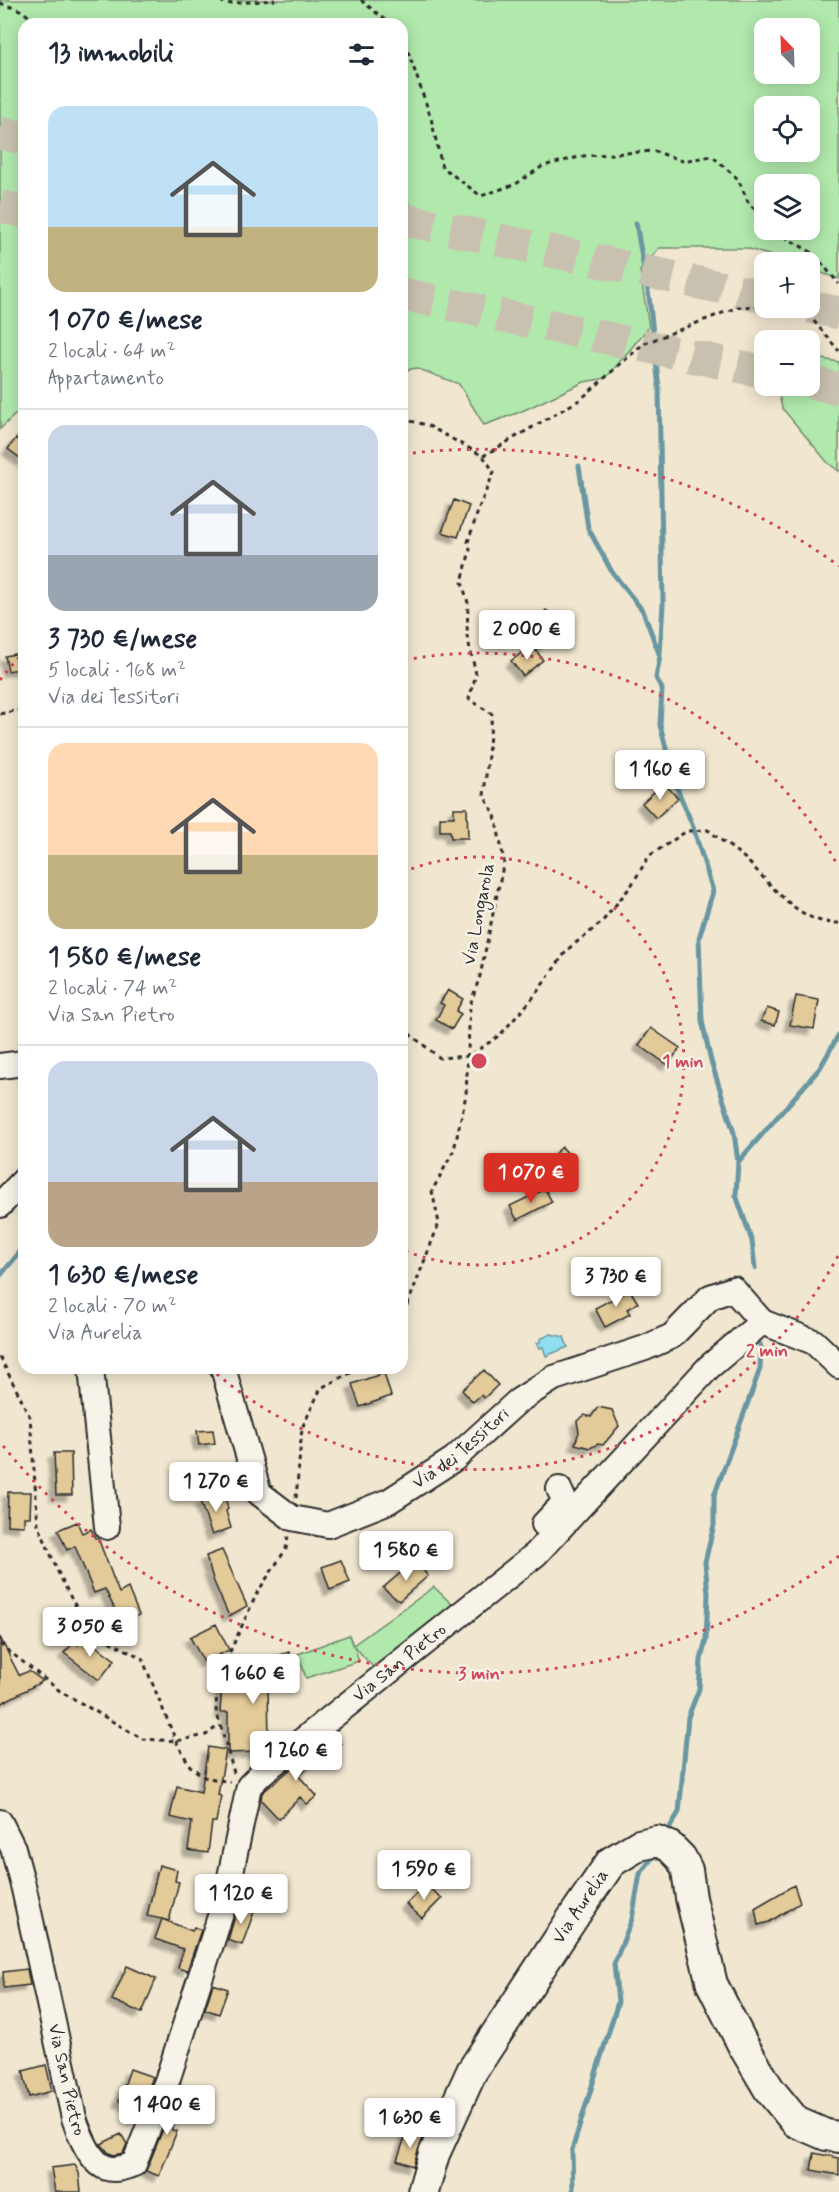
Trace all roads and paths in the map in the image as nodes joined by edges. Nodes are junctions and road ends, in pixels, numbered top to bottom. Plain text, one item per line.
1 (221, 0) edge
2 (275, 0) edge
3 (361, 0) edge
4 (0, 3) edge
5 (31, 18) edge
6 (383, 18) edge
7 (408, 51) edge
8 (754, 208) edge
9 (791, 240) edge
10 (839, 284) edge
11 (754, 306) edge
12 (811, 318) edge
13 (839, 351) edge
14 (408, 420) edge
15 (483, 456) junction
16 (18, 711) edge
17 (0, 714) edge
18 (839, 923) edge
19 (408, 1033) edge
20 (469, 1056) junction
21 (18, 1064) edge
22 (0, 1066) edge
23 (18, 1186) edge
24 (0, 1205) edge
25 (408, 1303) edge
26 (762, 1322) junction
27 (0, 1357) edge
28 (839, 1366) edge
29 (92, 1374) edge
30 (225, 1374) edge
31 (348, 1374) edge
32 (559, 1489) dead end
33 (292, 1518) junction
34 (107, 1527) dead end
35 (515, 1571) junction
36 (0, 1644) edge
37 (219, 1725) junction
38 (176, 1741) junction
39 (249, 1786) junction
40 (0, 1822) edge
41 (839, 2137) edge
42 (423, 2192) edge

1 - 2 path
3 - 6 path
4 - 5 path
7 - 8 path
9 - 10 path
11 - 15 path
12 - 13 path
14 - 15 path
15 - 20 path, Via Longarola
16 - 17 path
18 - 20 path
19 - 20 path
20 - 25 path, Via Longarola
21 - 22 street
23 - 24 street
26 - 28 street
26 - 33 street, Via dei Tessitori
26 - 35 street, Via San Pietro
27 - 38 path
29 - 34 street
30 - 33 street, Via dei Tessitori
31 - 33 path
32 - 35 street
33 - 37 path
35 - 39 street, Via San Pietro
36 - 38 path
37 - 38 path
37 - 39 path
38 - 39 path
39 - 40 street, Via San Pietro
41 - 42 main road, Via Aurelia

